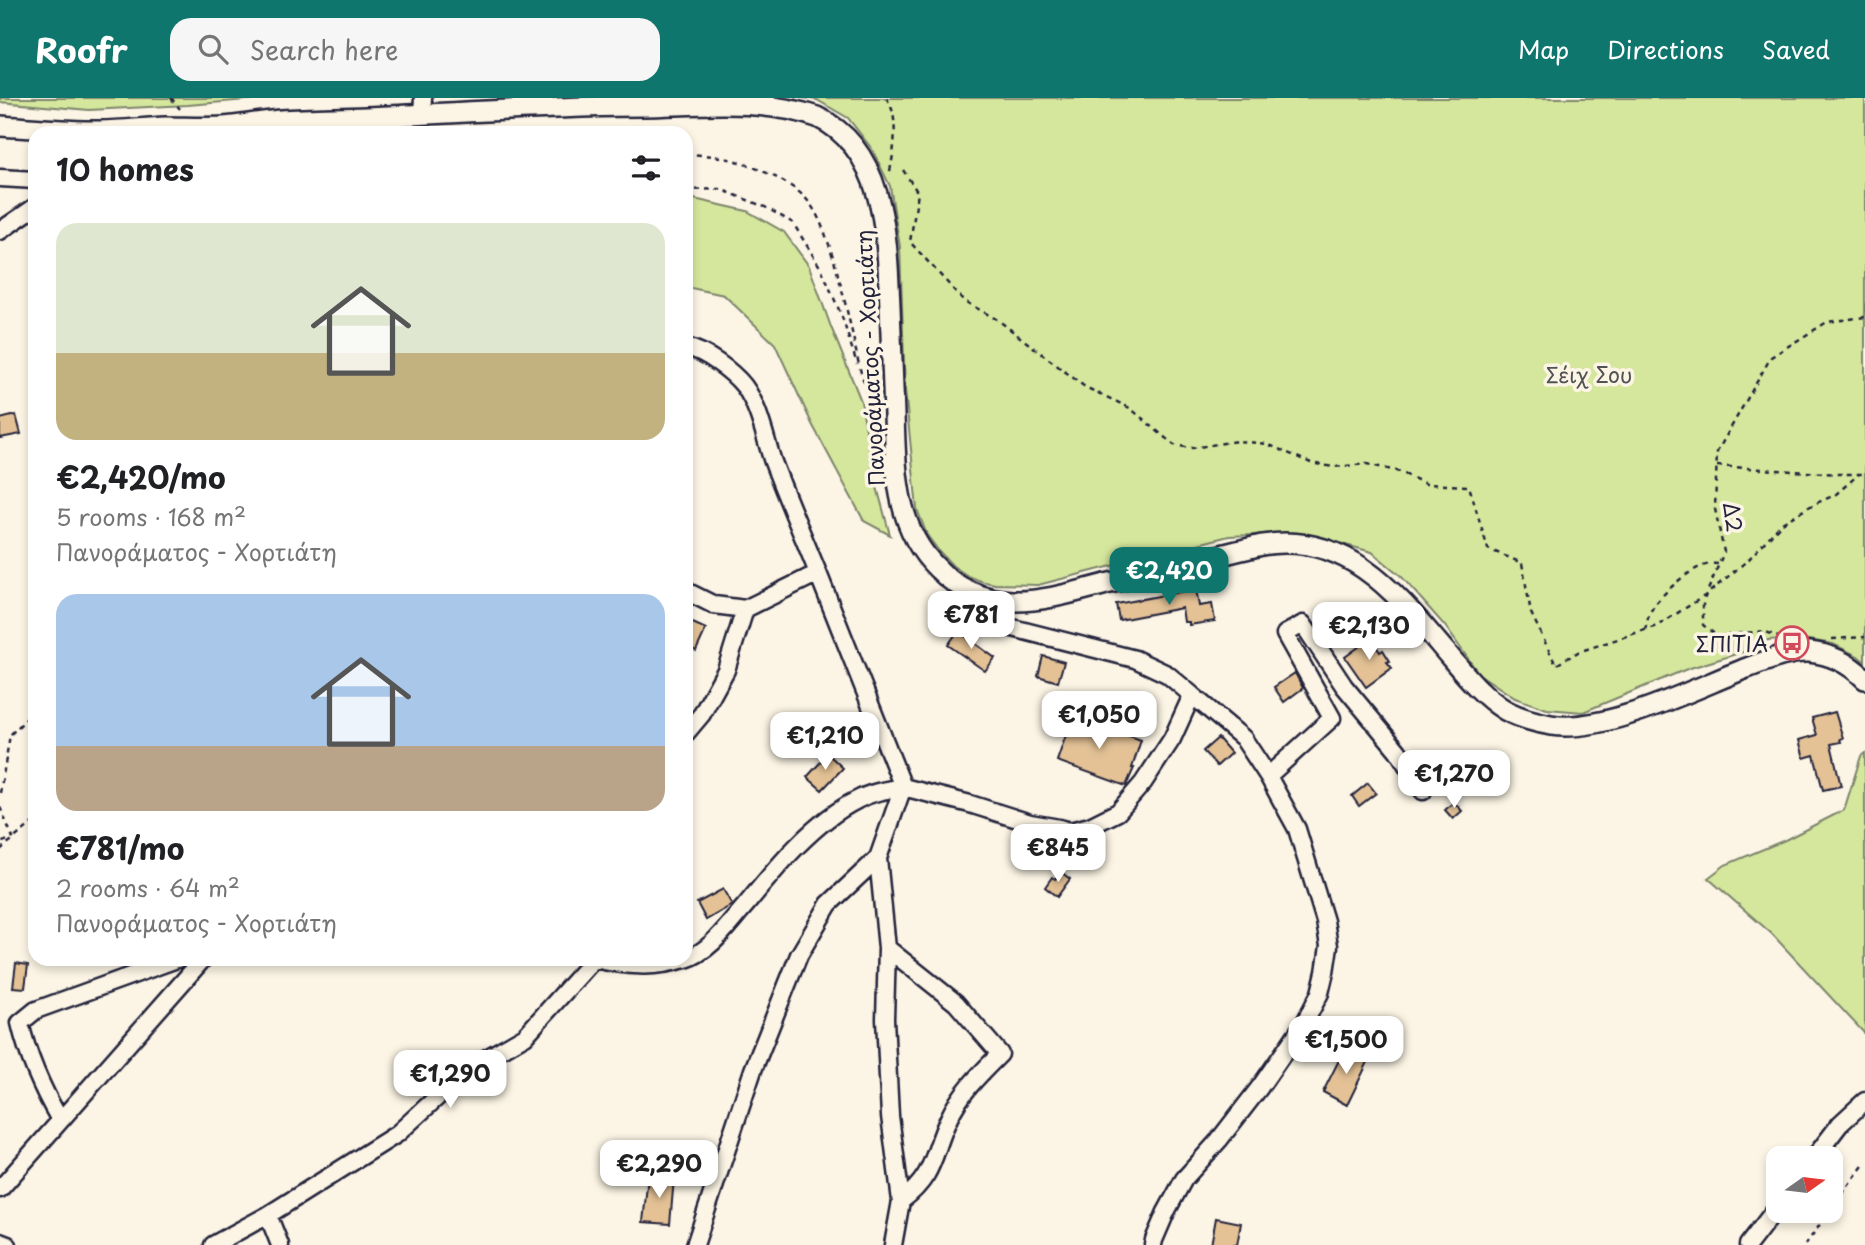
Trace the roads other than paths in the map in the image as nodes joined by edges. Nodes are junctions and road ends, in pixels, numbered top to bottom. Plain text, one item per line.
1 (422, 106) edge
2 (247, 126) edge
3 (0, 127) edge
4 (28, 128) edge
5 (0, 178) edge
6 (28, 180) edge
7 (28, 212) edge
8 (0, 230) edge
9 (693, 349) edge
10 (818, 573) junction
11 (963, 589) junction
12 (693, 594) edge
13 (745, 609) junction
14 (1865, 679) edge
15 (1192, 695) junction
16 (693, 725) edge
17 (1268, 776) junction
18 (903, 787) junction
19 (1423, 791) dead end
20 (878, 858) junction
21 (887, 948) junction
22 (693, 957) edge
23 (158, 966) edge
24 (197, 966) edge
25 (588, 966) edge
26 (1865, 1101) edge
27 (60, 1120) junction
28 (1823, 1146) edge
29 (0, 1189) edge
30 (901, 1201) junction
31 (268, 1215) junction
32 (1766, 1222) edge
33 (0, 1242) edge
34 (8, 1245) edge
35 (213, 1245) edge
36 (280, 1245) edge
37 (695, 1245) edge
38 (892, 1245) edge
39 (1153, 1245) edge
40 (1748, 1245) edge

1 - 2 main road, Πανοράματος - Χορτιάτη
1 - 11 main road, Πανοράματος - Χορτιάτη
3 - 4 main road, Πανοράματος - Χορτιάτη
5 - 6 street
7 - 8 street
9 - 10 street
10 - 13 street
10 - 18 street
11 - 14 main road, Πανοράματος - Χορτιάτη
11 - 15 street
12 - 13 street
13 - 16 street
15 - 17 street
15 - 18 street
17 - 19 street
17 - 39 street
18 - 20 street
18 - 22 street
20 - 21 street
20 - 37 street
21 - 30 street
21 - 30 street
23 - 27 street
24 - 27 street
25 - 31 street
26 - 28 street
27 - 29 street
30 - 38 street
31 - 35 street
31 - 36 street
32 - 40 street
33 - 34 street

